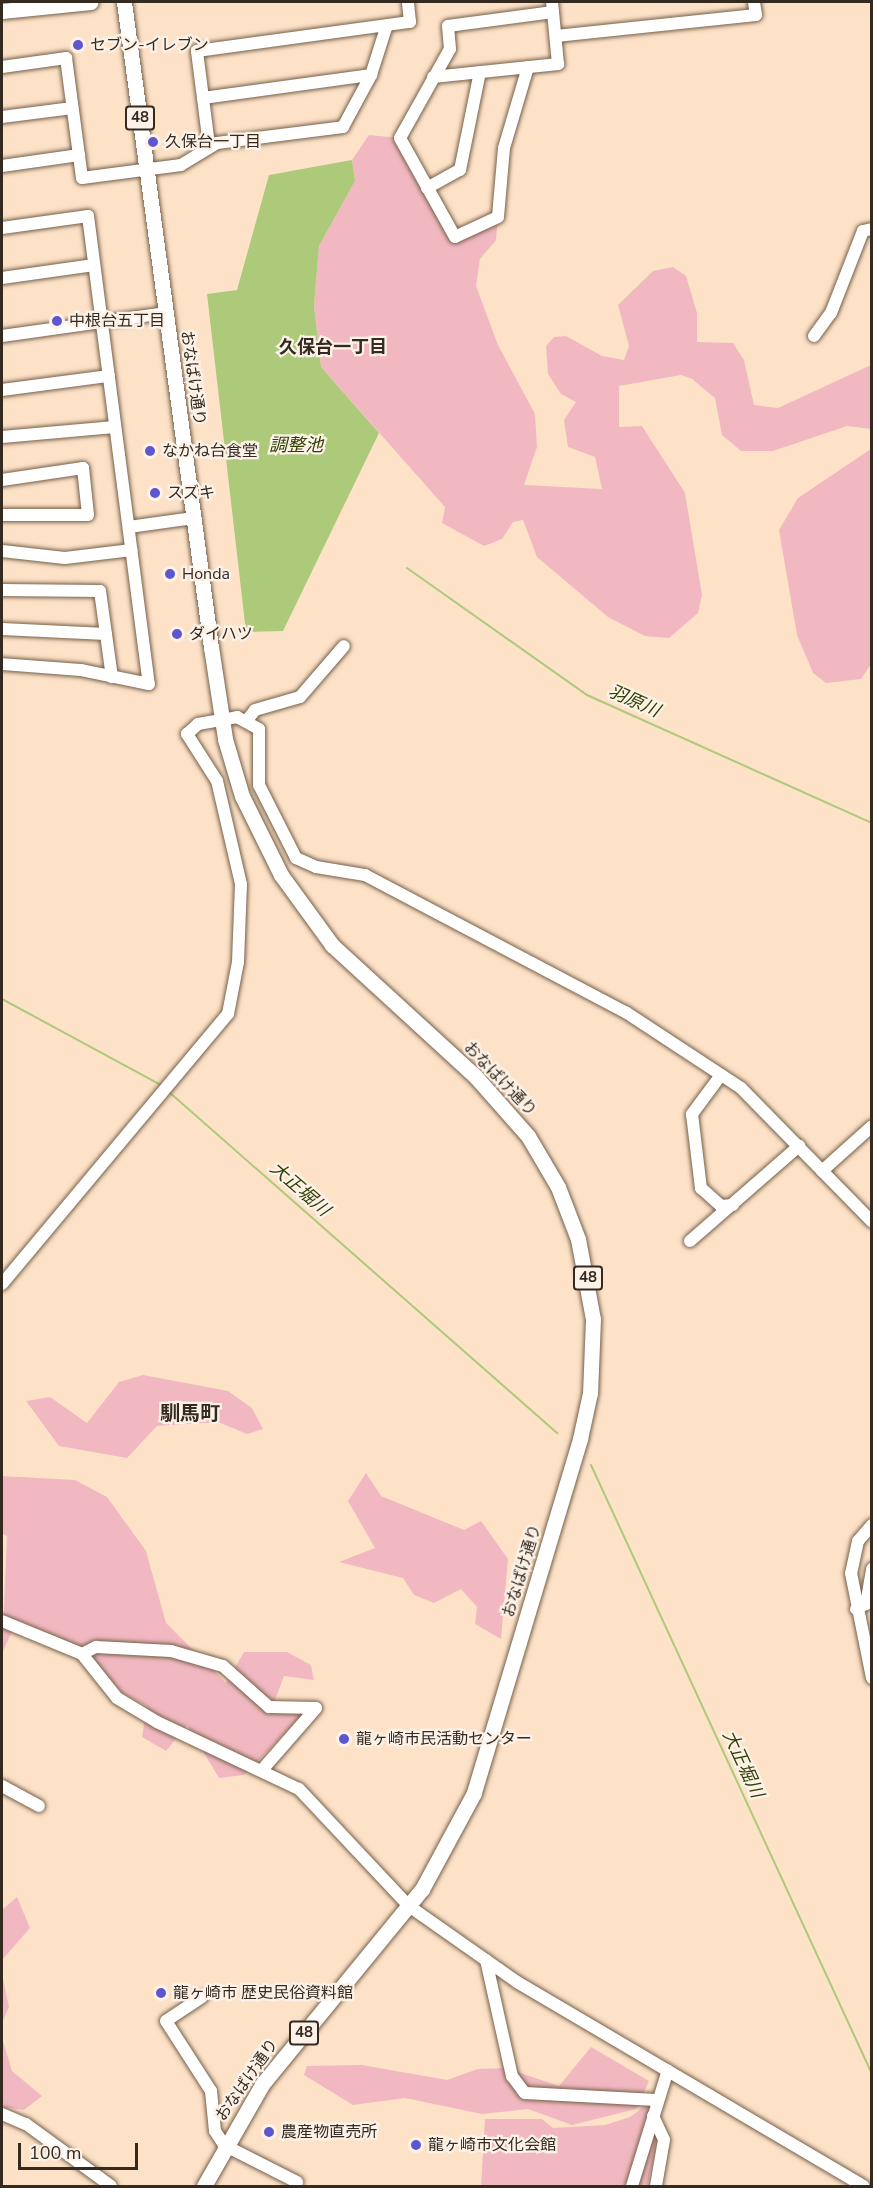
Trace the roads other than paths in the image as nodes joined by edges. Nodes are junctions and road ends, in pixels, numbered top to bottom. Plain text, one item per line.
1 (91, 2) edge
2 (124, 2) edge
3 (408, 2) edge
4 (754, 2) edge
5 (553, 7) edge
6 (2, 11) edge
7 (387, 25) junction
8 (556, 36) junction
9 (2, 67) edge
10 (528, 67) junction
11 (480, 72) junction
12 (371, 75) junction
13 (433, 77) junction
14 (203, 98) junction
15 (72, 108) junction
16 (2, 117) edge
17 (209, 145) junction
18 (79, 155) junction
19 (2, 166) edge
20 (147, 170) junction
21 (427, 188) junction
22 (2, 228) edge
23 (872, 229) edge
24 (94, 265) junction
25 (2, 278) edge
26 (166, 314) junction
27 (102, 323) junction
28 (2, 336) edge
29 (813, 336) dead end
30 (109, 376) junction
31 (2, 390) edge
32 (116, 427) junction
33 (2, 437) edge
34 (2, 480) edge
35 (2, 515) edge
36 (193, 518) junction
37 (129, 527) junction
38 (132, 550) junction
39 (2, 551) edge
40 (2, 590) edge
41 (2, 629) edge
42 (106, 634) junction
43 (344, 646) dead end
44 (2, 664) edge
45 (112, 677) junction
46 (222, 719) junction
47 (248, 719) junction
48 (721, 1075) junction
49 (872, 1126) edge
50 (799, 1146) junction
51 (822, 1171) junction
52 (733, 1205) junction
53 (872, 1222) edge
54 (690, 1241) dead end
55 (2, 1284) edge
56 (872, 1525) edge
57 (872, 1569) edge
58 (856, 1609) junction
59 (2, 1621) edge
60 (82, 1654) junction
61 (872, 1678) edge
62 (262, 1770) junction
63 (2, 1786) edge
64 (39, 1806) dead end
65 (410, 1906) junction
66 (486, 1960) junction
67 (202, 1997) dead end
68 (668, 2070) junction
69 (657, 2100) junction
70 (2, 2114) edge
71 (653, 2116) junction
72 (224, 2145) junction
73 (297, 2182) dead end
74 (111, 2187) edge
75 (204, 2187) edge
76 (632, 2187) edge
77 (656, 2187) edge
78 (863, 2187) edge

1 - 6 main road
2 - 20 main road, おなばけ通り / 48
3 - 7 street
4 - 8 street
5 - 8 street
5 - 13 street
7 - 12 street
7 - 14 street
8 - 10 street
9 - 15 street
10 - 11 street
10 - 21 street
11 - 13 street
11 - 21 street
12 - 14 street
12 - 17 street
13 - 21 street
14 - 17 street
15 - 16 street
15 - 18 street
17 - 20 street
18 - 19 street
18 - 20 street
20 - 26 main road, おなばけ通り / 48
22 - 24 street
23 - 29 street
24 - 25 street
24 - 27 street
26 - 27 street
26 - 36 main road, おなばけ通り / 48
27 - 28 street
27 - 30 street
30 - 31 street
30 - 32 street
32 - 33 street
32 - 37 street
34 - 35 street
36 - 37 street
36 - 46 main road, おなばけ通り / 48
37 - 38 street
38 - 39 street
38 - 45 street
40 - 42 street
41 - 42 street
42 - 45 street
43 - 47 street
44 - 45 street
46 - 47 street
46 - 55 street
46 - 65 main road, おなばけ通り / 48
47 - 48 street
48 - 50 street
48 - 52 street
49 - 51 street
50 - 51 street
50 - 52 street
51 - 53 street
52 - 54 street
56 - 58 street
57 - 58 street
58 - 61 street
59 - 60 street
60 - 62 street
60 - 62 street
62 - 65 street
63 - 64 street
65 - 66 street
65 - 72 main road, おなばけ通り / 48
66 - 68 street
66 - 69 street
67 - 72 street
68 - 69 street
68 - 78 street
69 - 71 street
70 - 74 street
71 - 76 street
71 - 77 street
72 - 73 street
72 - 75 main road, おなばけ通り / 48

